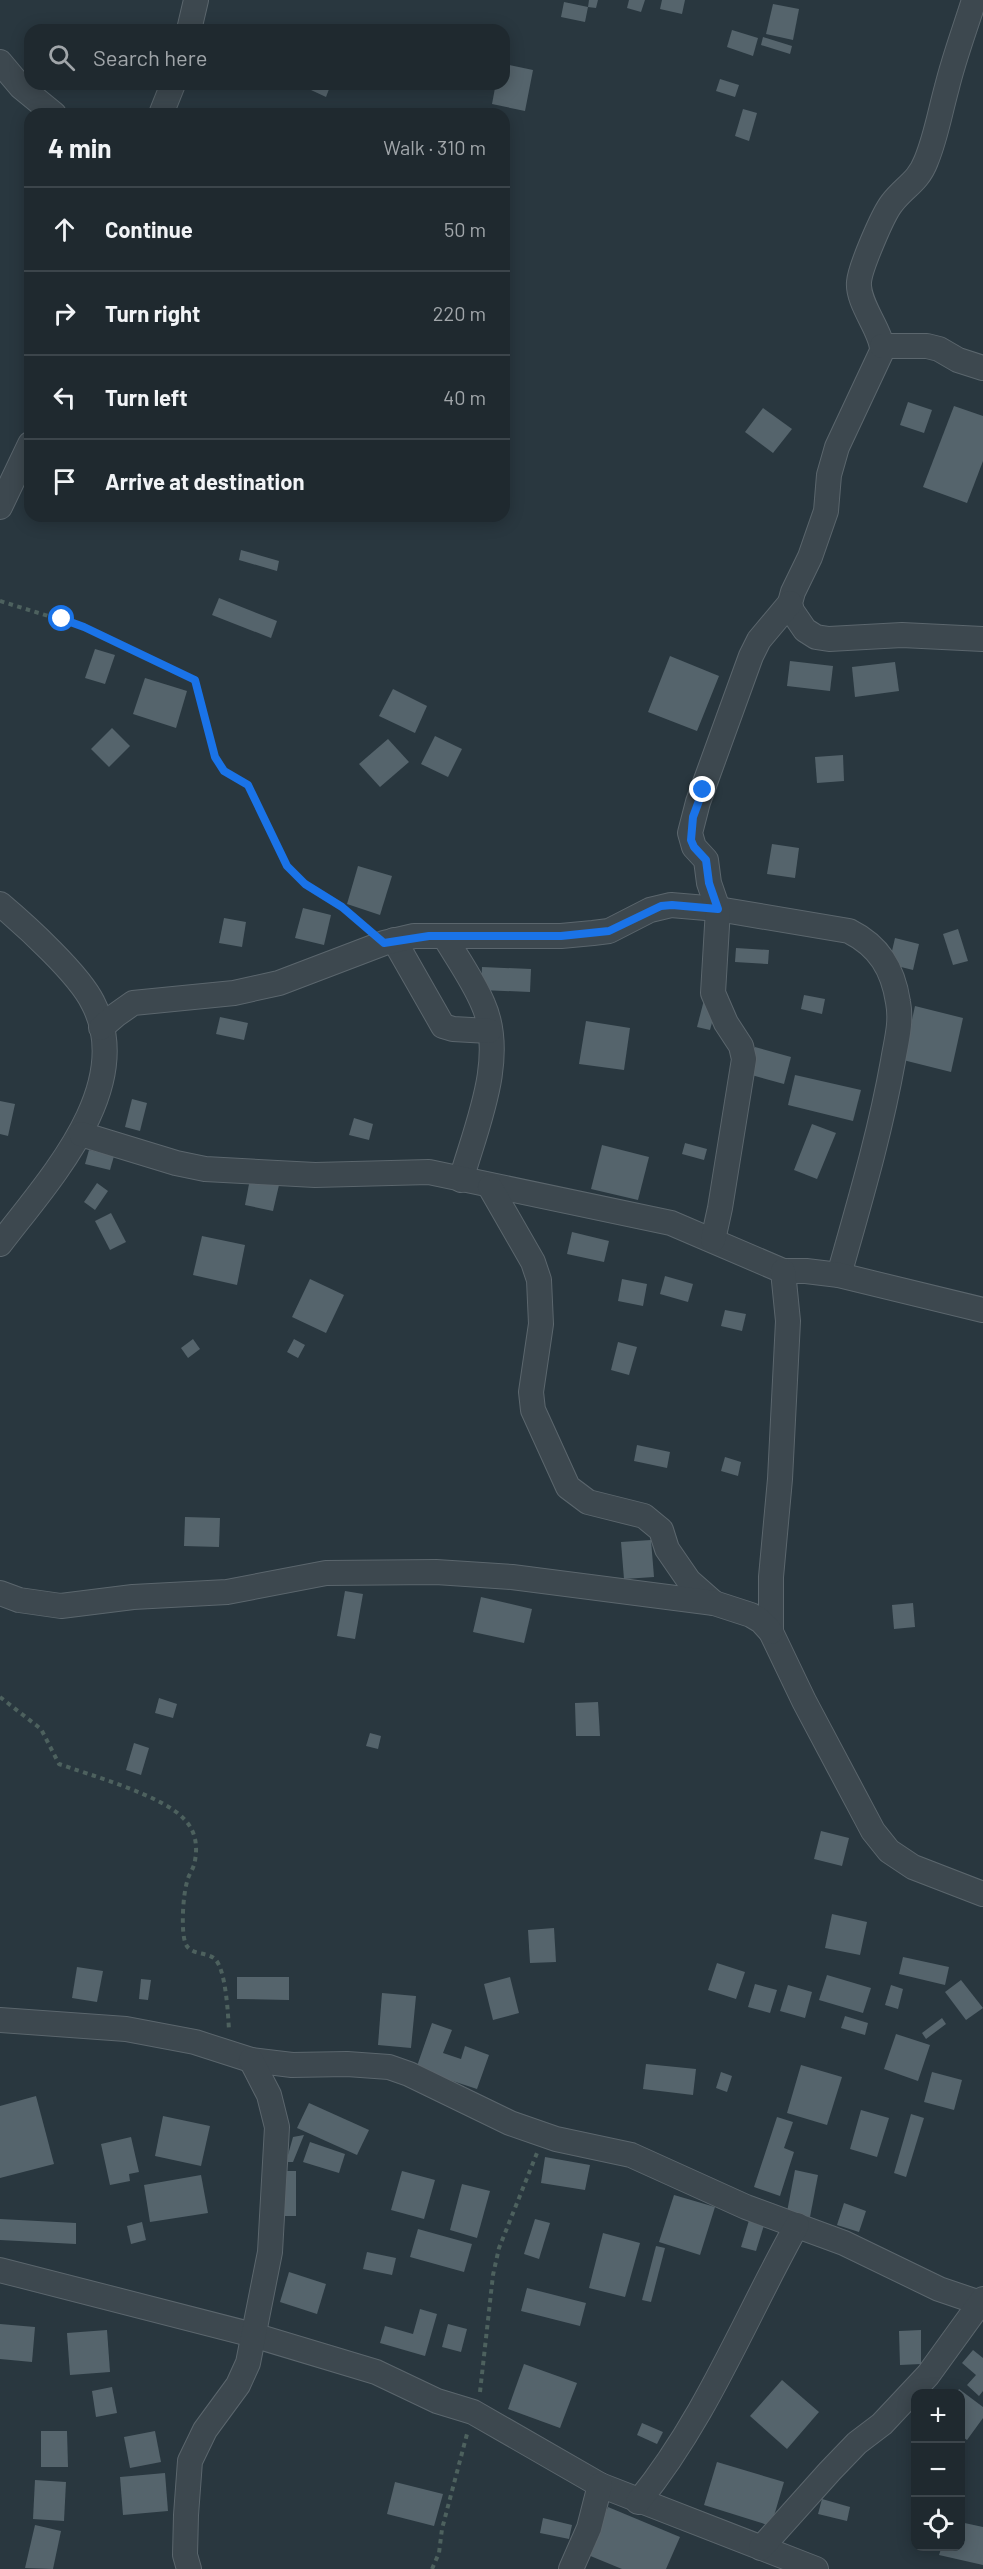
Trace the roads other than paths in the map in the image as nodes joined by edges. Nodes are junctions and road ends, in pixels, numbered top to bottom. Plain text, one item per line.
1 (196, 0) edge
2 (974, 0) edge
3 (190, 24) edge
4 (0, 62) edge
5 (24, 89) edge
6 (25, 90) edge
7 (171, 90) edge
8 (47, 108) edge
9 (163, 108) edge
10 (882, 346) junction
11 (983, 368) edge
12 (24, 457) edge
13 (0, 507) edge
14 (790, 603) junction
15 (983, 639) edge
16 (0, 904) edge
17 (718, 909) junction
18 (444, 936) junction
19 (389, 942) junction
20 (101, 1028) junction
21 (489, 1031) junction
22 (81, 1134) junction
23 (461, 1180) junction
24 (490, 1187) junction
25 (713, 1240) junction
26 (0, 1244) edge
27 (783, 1271) junction
28 (839, 1275) junction
29 (983, 1310) edge
30 (0, 1593) edge
31 (714, 1603) junction
32 (771, 1632) junction
33 (983, 1894) edge
34 (0, 2020) edge
35 (241, 2056) junction
36 (797, 2225) junction
37 (0, 2270) edge
38 (982, 2302) edge
39 (253, 2335) junction
40 (600, 2485) junction
41 (638, 2502) junction
42 (761, 2548) junction
43 (804, 2567) edge
44 (189, 2569) edge
45 (571, 2569) edge

1 - 3 street
2 - 10 street
4 - 5 street
6 - 8 street
7 - 9 street
10 - 11 street
10 - 14 street
12 - 13 street
14 - 15 street
14 - 17 street
16 - 20 street
17 - 18 street
17 - 25 street
17 - 28 street
18 - 19 street
18 - 21 street
19 - 20 street
19 - 21 street
20 - 22 street
21 - 23 street
22 - 23 street
22 - 26 street
23 - 24 street
24 - 25 street
24 - 31 street
25 - 27 street
27 - 28 street
27 - 32 street
28 - 29 street
30 - 31 street
31 - 32 street
32 - 33 street
34 - 35 street
35 - 36 street
35 - 39 street
36 - 38 street
36 - 41 street
37 - 39 street
38 - 42 street
39 - 40 street
39 - 44 street
40 - 41 street
40 - 45 street
41 - 42 street
42 - 43 street

